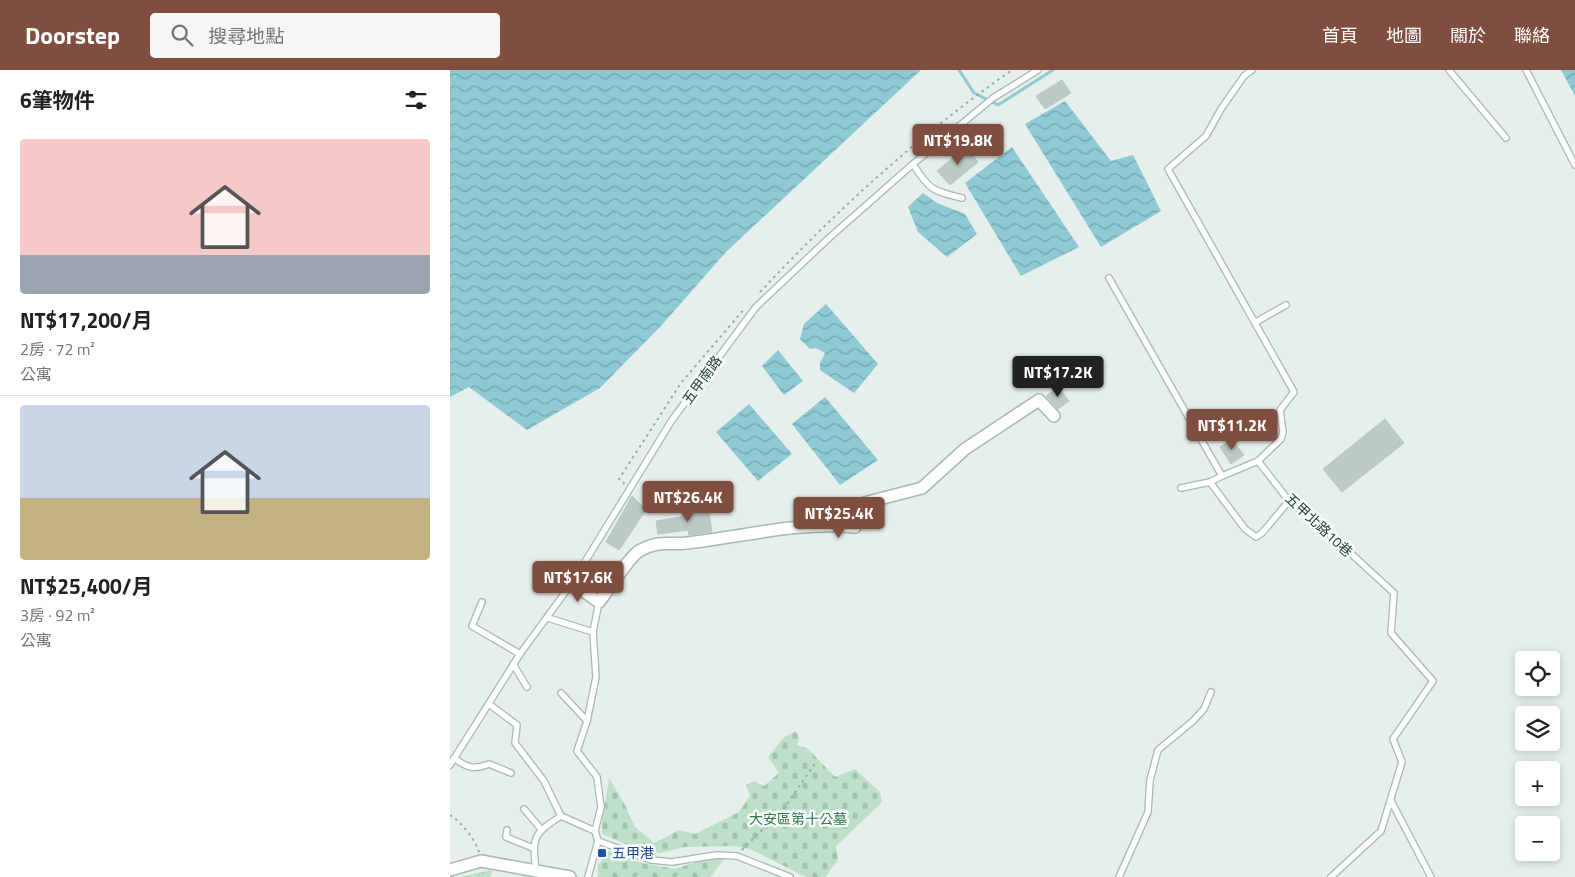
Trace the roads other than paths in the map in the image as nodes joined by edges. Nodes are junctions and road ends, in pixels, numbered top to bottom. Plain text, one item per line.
1 (1038, 70) edge
2 (1252, 70) edge
3 (1449, 70) edge
4 (1526, 70) edge
5 (1244, 73) edge
6 (1506, 138) dead end
7 (913, 164) junction
8 (1575, 166) edge
9 (962, 198) dead end
10 (1109, 278) dead end
11 (1286, 306) dead end
12 (1256, 322) junction
13 (1054, 416) dead end
14 (1258, 461) junction
15 (1222, 476) junction
16 (1210, 482) junction
17 (1180, 488) dead end
18 (1289, 501) junction
19 (572, 583) junction
20 (482, 602) dead end
21 (599, 602) junction
22 (548, 618) junction
23 (593, 632) junction
24 (520, 654) junction
25 (513, 664) junction
26 (527, 686) dead end
27 (1211, 692) dead end
28 (561, 693) dead end
29 (489, 704) junction
30 (587, 722) junction
31 (454, 758) junction
32 (450, 765) edge
33 (511, 773) dead end
34 (1391, 801) junction
35 (524, 808) dead end
36 (562, 816) junction
37 (541, 829) junction
38 (507, 830) dead end
39 (595, 831) junction
40 (598, 841) junction
41 (533, 848) junction
42 (450, 870) edge
43 (536, 873) junction
44 (570, 877) edge
45 (588, 877) edge
46 (790, 877) edge
47 (1119, 877) edge
48 (1330, 877) edge
49 (1430, 877) edge

1 - 7 lane, 五甲南路
2 - 5 lane
3 - 6 lane
4 - 8 lane
5 - 12 lane
7 - 9 lane
7 - 19 lane, 五甲南路
10 - 15 lane
11 - 12 lane
12 - 14 lane
13 - 21 street
14 - 15 lane
14 - 18 lane, 五甲北路10巷
15 - 16 lane
16 - 17 lane
16 - 18 lane
18 - 34 lane, 五甲北路10巷
19 - 21 street
19 - 22 lane, 五甲南路
20 - 24 lane
21 - 23 lane
22 - 23 lane
22 - 24 lane, 五甲南路
23 - 30 lane
24 - 25 lane, 五甲南路
25 - 26 lane
25 - 29 lane, 五甲南路
27 - 47 lane
28 - 30 lane
29 - 31 lane, 五甲南路
29 - 36 lane
30 - 39 lane
31 - 32 lane, 五甲南路
31 - 33 lane
34 - 48 lane, 五甲北路10巷
34 - 49 lane
35 - 37 lane
36 - 37 lane
36 - 39 lane
37 - 41 lane
38 - 41 lane
39 - 40 lane
40 - 45 lane
40 - 46 lane
41 - 43 lane
42 - 43 street
43 - 44 street

